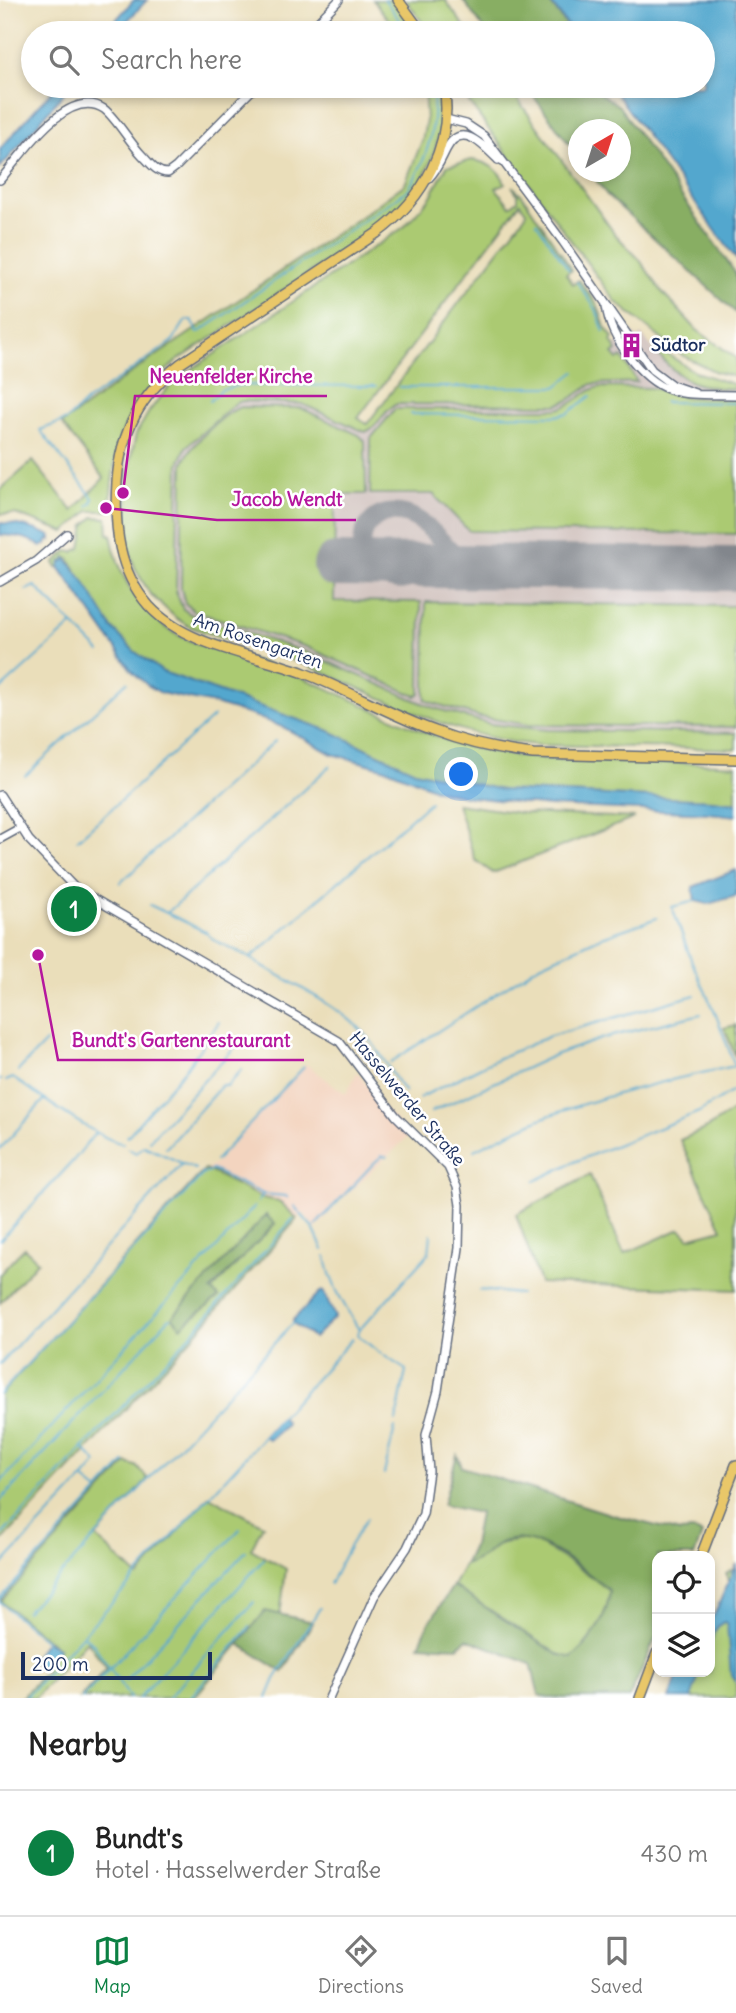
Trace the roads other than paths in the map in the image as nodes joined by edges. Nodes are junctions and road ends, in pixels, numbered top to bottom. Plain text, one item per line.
1 (339, 0) edge
2 (398, 0) edge
3 (319, 21) edge
4 (413, 21) edge
5 (244, 98) edge
6 (445, 98) edge
7 (446, 119) junction
8 (513, 175) junction
9 (0, 180) edge
10 (427, 180) junction
11 (606, 302) junction
12 (695, 393) junction
13 (736, 395) edge
14 (67, 534) dead end
15 (0, 582) edge
16 (736, 759) edge
17 (0, 795) edge
18 (20, 828) junction
19 (0, 839) edge
20 (736, 1465) edge
21 (703, 1551) edge
22 (652, 1666) edge
23 (328, 1698) edge
24 (640, 1698) edge

1 - 3 street
2 - 4 main road
5 - 9 street
6 - 7 main road, Am Rosengarten
7 - 8 street
7 - 10 main road, Am Rosengarten
8 - 10 street
8 - 11 street
10 - 16 main road, Am Rosengarten
11 - 12 street
11 - 12 street
12 - 13 street
14 - 15 street
17 - 18 street, Hasselwerder Straße
18 - 19 street
18 - 23 street, Hasselwerder Straße
20 - 21 main road
22 - 24 main road

